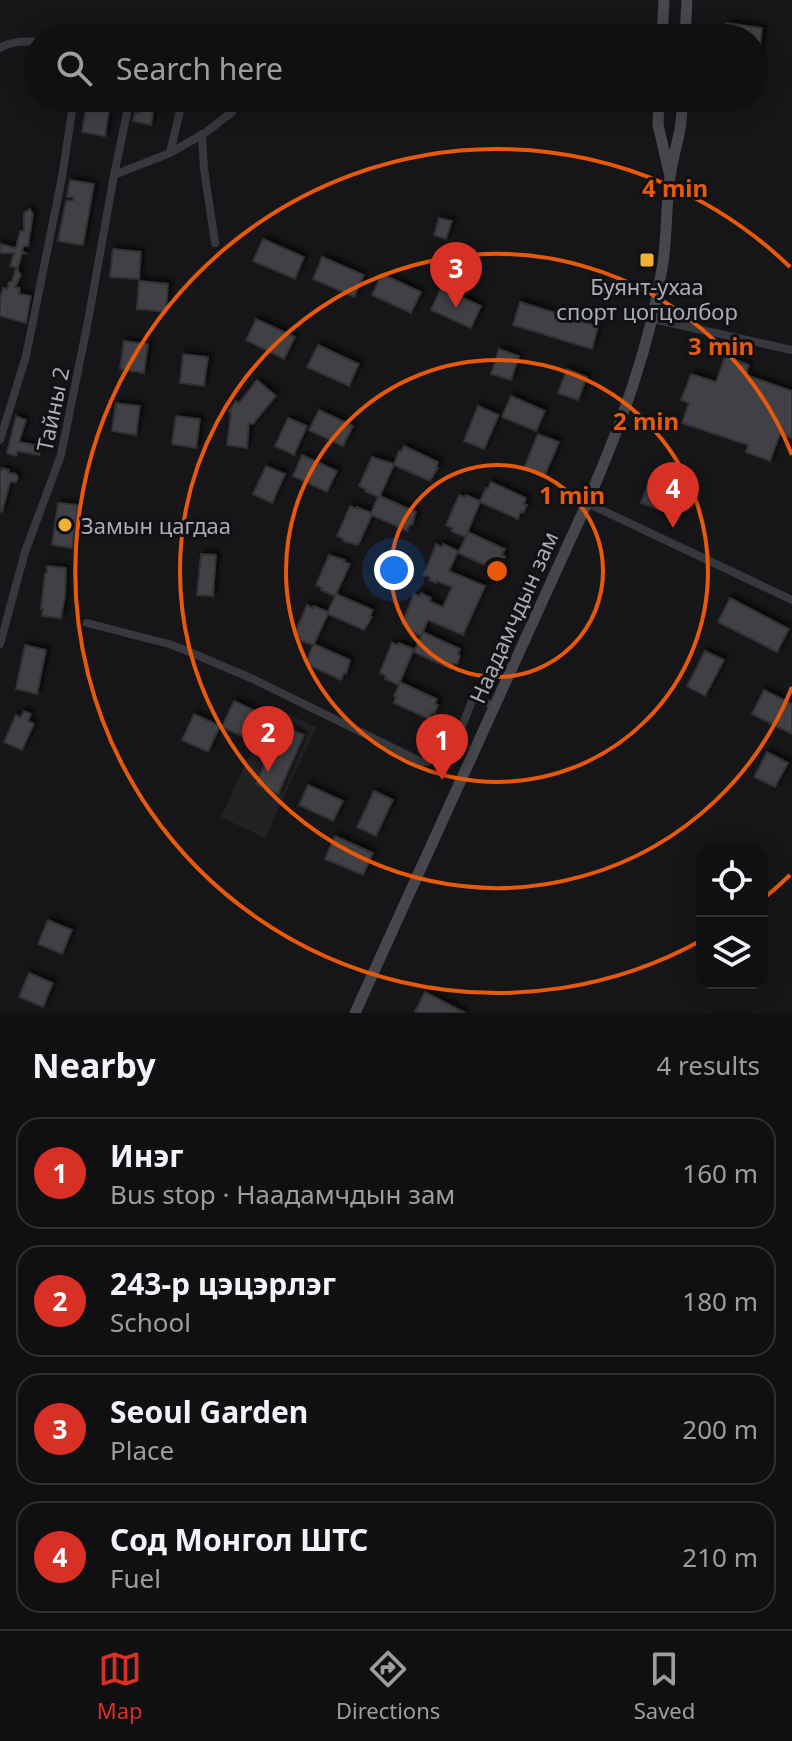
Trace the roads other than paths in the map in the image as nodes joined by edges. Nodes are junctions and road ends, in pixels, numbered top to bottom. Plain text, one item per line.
1 (664, 0) edge
2 (687, 0) edge
3 (663, 24) edge
4 (686, 24) edge
5 (24, 43) edge
6 (0, 48) edge
7 (72, 112) edge
8 (127, 112) edge
9 (180, 112) edge
10 (232, 112) edge
11 (658, 112) edge
12 (681, 112) edge
13 (202, 134) junction
14 (170, 153) junction
15 (114, 175) junction
16 (670, 177) junction
17 (215, 243) dead end
18 (653, 319) junction
19 (792, 350) edge
20 (0, 440) edge
21 (587, 503) junction
22 (792, 600) edge
23 (87, 623) dead end
24 (0, 644) edge
25 (494, 706) junction
26 (355, 1013) edge

1 - 3 main road
2 - 4 main road
5 - 6 street
7 - 20 street
8 - 15 street, Тайны 2
9 - 14 street
10 - 13 street
11 - 16 main road, Наадамчдын зам
12 - 16 main road, Наадамчдын зам
13 - 14 street
13 - 17 street
14 - 15 street
15 - 24 street, Тайны 2
16 - 18 main road, Наадамчдын зам
18 - 19 street
18 - 21 main road, Наадамчдын зам
21 - 22 street
21 - 25 main road, Наадамчдын зам
23 - 25 street
25 - 26 main road, Наадамчдын зам

